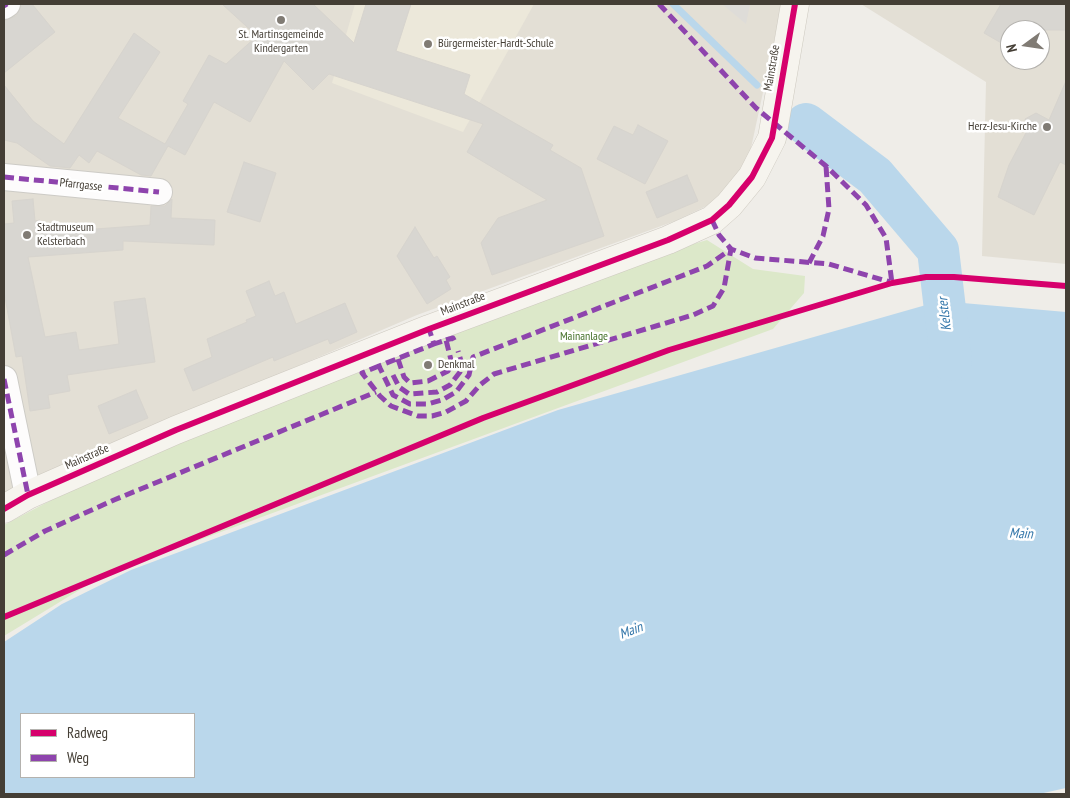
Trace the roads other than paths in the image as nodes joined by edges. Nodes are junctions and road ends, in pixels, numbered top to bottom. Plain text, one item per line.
1 (7, 4) edge
2 (795, 4) edge
3 (4, 6) edge
4 (4, 177) edge
5 (159, 192) dead end
6 (4, 380) edge
7 (28, 495) junction
8 (4, 509) edge

1 - 3 street
2 - 7 street, Mainstraße
4 - 5 street, Pfarrgasse
6 - 7 street
7 - 8 street, Mainstraße

